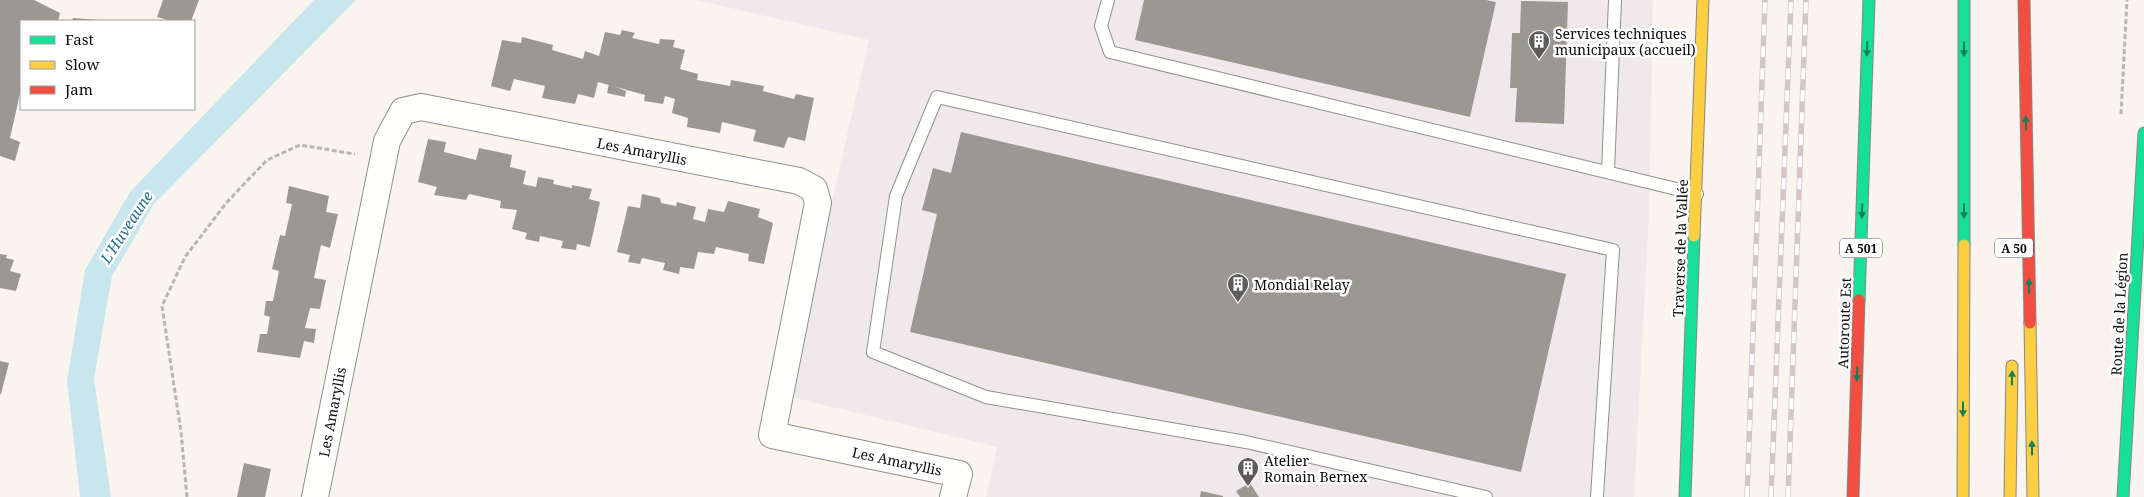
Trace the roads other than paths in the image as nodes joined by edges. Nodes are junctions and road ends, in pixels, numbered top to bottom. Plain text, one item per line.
1 (1108, 0) edge
2 (1615, 0) edge
3 (1703, 0) edge
4 (1869, 0) edge
5 (1964, 0) edge
6 (2018, 0) edge
7 (2024, 0) edge
8 (2144, 133) edge
9 (2015, 169) dead end
10 (1608, 172) junction
11 (1697, 194) junction
12 (2012, 358) dead end
13 (315, 497) edge
14 (953, 497) edge
15 (1486, 497) edge
16 (1597, 497) edge
17 (1685, 497) edge
18 (1854, 497) edge
19 (1963, 497) edge
20 (2010, 497) edge
21 (2032, 497) edge
22 (2123, 497) edge

1 - 10 lane
2 - 10 lane
3 - 11 main road, Traverse de la Vallée
4 -> 18 main road, Autoroute Est / A 501
5 -> 19 main road
6 - 9 main road
21 -> 7 main road
8 - 22 main road, Route de la Légion
10 - 11 lane
11 - 17 main road, Traverse de la Vallée
20 -> 12 main road
13 - 14 street, Les Amaryllis
15 - 16 lane

